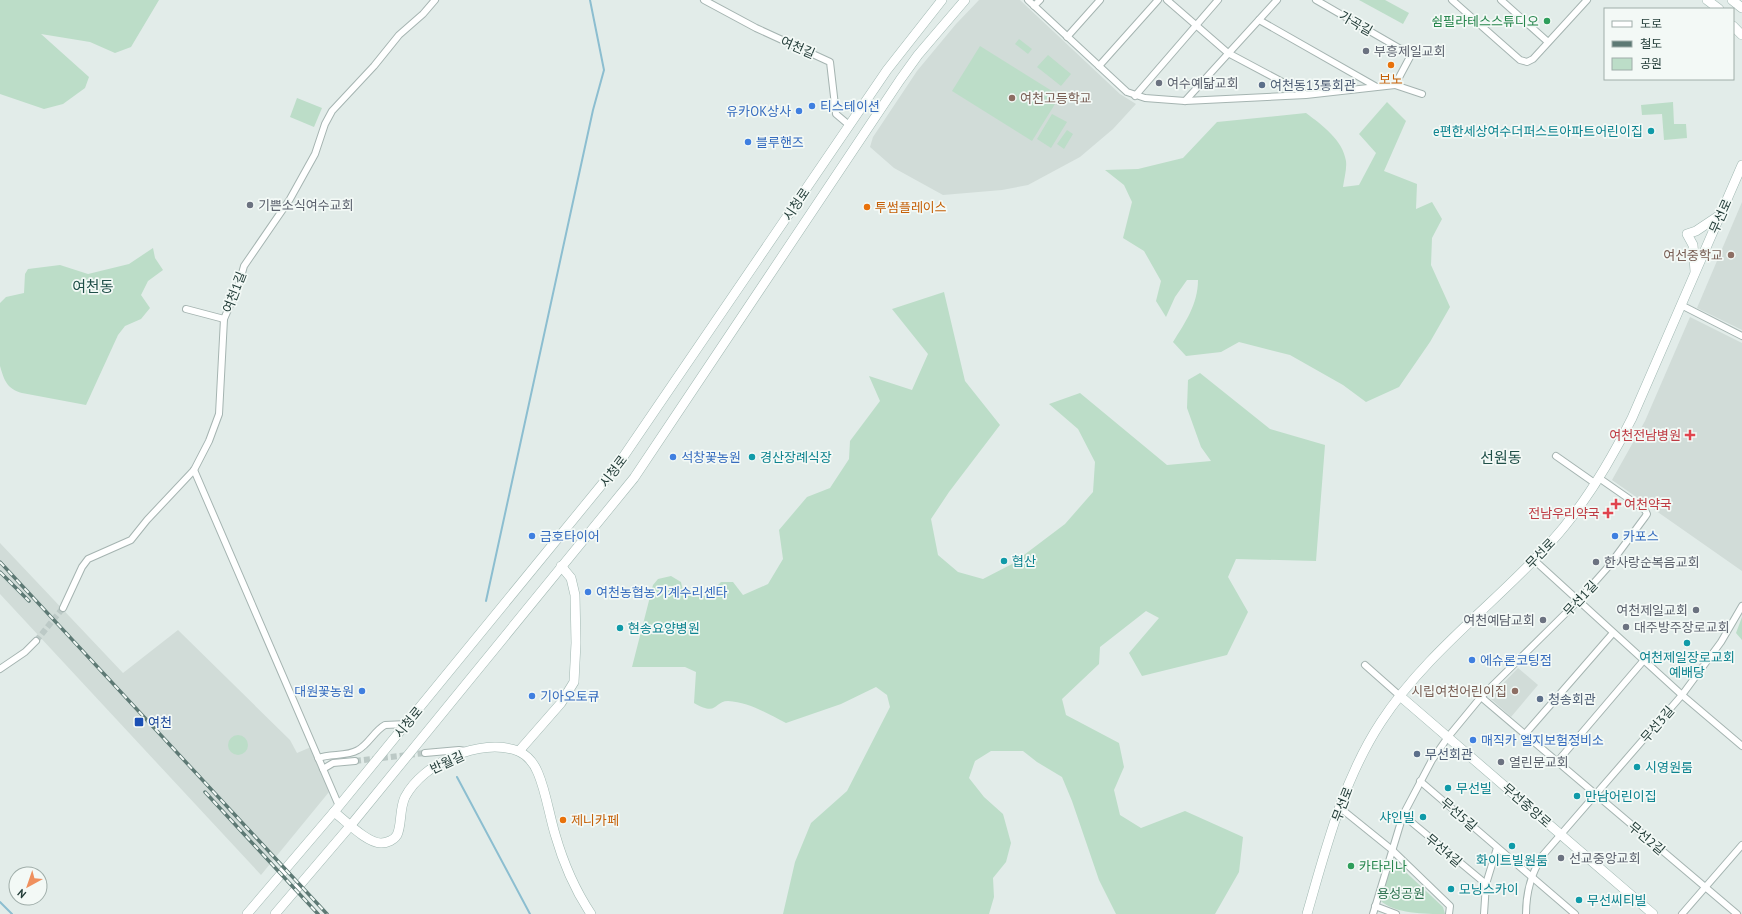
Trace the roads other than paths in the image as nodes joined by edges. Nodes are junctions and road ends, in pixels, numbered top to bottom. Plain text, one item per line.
1 (435, 0) edge
2 (704, 0) edge
3 (942, 0) edge
4 (965, 0) edge
5 (1028, 0) edge
6 (1040, 0) edge
7 (1100, 0) edge
8 (1158, 0) edge
9 (1167, 0) edge
10 (1218, 0) edge
11 (1276, 0) edge
12 (1316, 0) edge
13 (1452, 0) edge
14 (1501, 0) edge
15 (1587, 0) edge
16 (1706, 0) edge
17 (1732, 0) edge
18 (1034, 6) junction
19 (1714, 8) edge
20 (1718, 8) edge
21 (1742, 8) edge
22 (1259, 20) junction
23 (1734, 21) edge
24 (1195, 26) junction
25 (1734, 27) edge
26 (1742, 27) edge
27 (1742, 35) edge
28 (1067, 37) junction
29 (1548, 42) junction
30 (1228, 53) junction
31 (1098, 66) junction
32 (1395, 84) junction
33 (1375, 86) junction
34 (1422, 94) dead end
35 (1306, 95) junction
36 (1135, 96) junction
37 (1185, 101) junction
38 (849, 125) junction
39 (863, 134) junction
40 (1742, 165) edge
41 (1721, 214) junction
42 (1695, 272) junction
43 (1681, 305) junction
44 (186, 309) dead end
45 (224, 319) junction
46 (1742, 336) edge
47 (1556, 456) dead end
48 (194, 470) junction
49 (1597, 481) junction
50 (1534, 560) junction
51 (561, 566) junction
52 (1578, 602) junction
53 (1742, 606) edge
54 (63, 608) tunnel mouth
55 (1613, 633) junction
56 (36, 641) tunnel mouth
57 (1644, 660) junction
58 (1365, 665) dead end
59 (0, 669) edge
60 (1400, 696) junction
61 (1682, 696) junction
62 (1481, 697) junction
63 (407, 724) junction
64 (1525, 734) junction
65 (534, 735) junction
66 (1448, 737) junction
67 (1742, 746) edge
68 (519, 751) junction
69 (468, 752) junction
70 (426, 753) tunnel mouth
71 (318, 758) junction
72 (355, 761) tunnel mouth
73 (1557, 762) junction
74 (533, 763) junction
75 (323, 769) junction
76 (1420, 781) junction
77 (1596, 795) junction
78 (1339, 807) junction
79 (336, 809) junction
80 (1403, 815) junction
81 (351, 825) junction
82 (1561, 834) junction
83 (1742, 845) edge
84 (1498, 848) junction
85 (1391, 849) junction
86 (1531, 876) junction
87 (1486, 884) junction
88 (1706, 888) junction
89 (1375, 906) junction
90 (1567, 911) edge
91 (247, 914) edge
92 (275, 914) edge
93 (591, 914) edge
94 (1307, 914) edge
95 (1373, 914) edge
96 (1396, 914) edge
97 (1449, 914) edge
98 (1484, 914) edge
99 (1526, 914) edge
100 (1575, 914) edge
101 (1653, 914) edge
102 (1682, 914) edge
103 (1737, 914) edge

1 - 45 street, 여천1길
2 - 38 street, 여천길
3 - 38 street, 시청로
4 - 39 street, 시청로
5 - 18 street
6 - 18 street
7 - 28 street
8 - 31 street
9 - 24 street
10 - 24 street
11 - 22 street
12 - 32 street, 가곡길
13 - 29 street
14 - 29 street
15 - 29 street
16 - 19 street
16 - 20 street
17 - 21 street
18 - 28 street
22 - 30 street
22 - 33 street
23 - 26 street
24 - 30 street
24 - 36 street
25 - 27 street
28 - 31 street
30 - 35 street
30 - 37 street
31 - 36 street
32 - 33 street
32 - 34 street
33 - 35 street
35 - 37 street
36 - 37 street
38 - 39 street
38 - 63 street, 시청로
39 - 51 street, 시청로
40 - 41 street, 무선로
41 - 42 street, 무선로
41 - 42 street
42 - 43 street, 무선로
43 - 46 street
43 - 49 street, 무선로
44 - 45 street
45 - 48 street, 여천1길
47 - 49 street
48 - 54 street, 여천1길
48 - 71 street
49 - 50 street, 무선로
49 - 52 street, 무선1길
50 - 52 street
50 - 60 street, 무선로
51 - 65 street
51 - 81 street, 시청로
52 - 55 street
52 - 62 street, 무선1길
53 - 61 street, 무선3길
55 - 57 street
55 - 64 street
56 - 59 street
57 - 61 street
57 - 73 street
58 - 60 street
60 - 66 street, 무선중앙로
60 - 78 street, 무선로
61 - 67 street
61 - 77 street, 무선3길
62 - 64 street, 무선2길
62 - 66 street, 무선1길
63 - 71 street
63 - 79 street, 시청로
64 - 73 street, 무선2길
65 - 68 street
65 - 74 street
66 - 76 street
66 - 82 street, 무선중앙로
68 - 69 street, 반월길
68 - 74 street
69 - 70 street
69 - 81 street, 반월길
71 - 75 street
72 - 75 street
73 - 77 street, 무선2길
74 - 93 street
75 - 79 street
76 - 80 street
76 - 84 street, 무선5길
77 - 82 street, 무선3길
77 - 88 street, 무선2길
78 - 85 street
78 - 94 street, 무선로
79 - 81 street, 반월길
79 - 91 street, 시청로
80 - 85 street
80 - 87 street, 무선4길
81 - 92 street, 시청로
82 - 86 street, 무선3길
82 - 101 street, 무선중앙로
83 - 88 street
84 - 86 street, 무선5길
84 - 87 street
85 - 89 street
85 - 97 street
86 - 90 street, 무선5길
86 - 99 street, 무선3길
87 - 98 street
88 - 102 street
88 - 103 street, 무선2길
89 - 95 street
89 - 96 street
90 - 100 street, 무선5길

